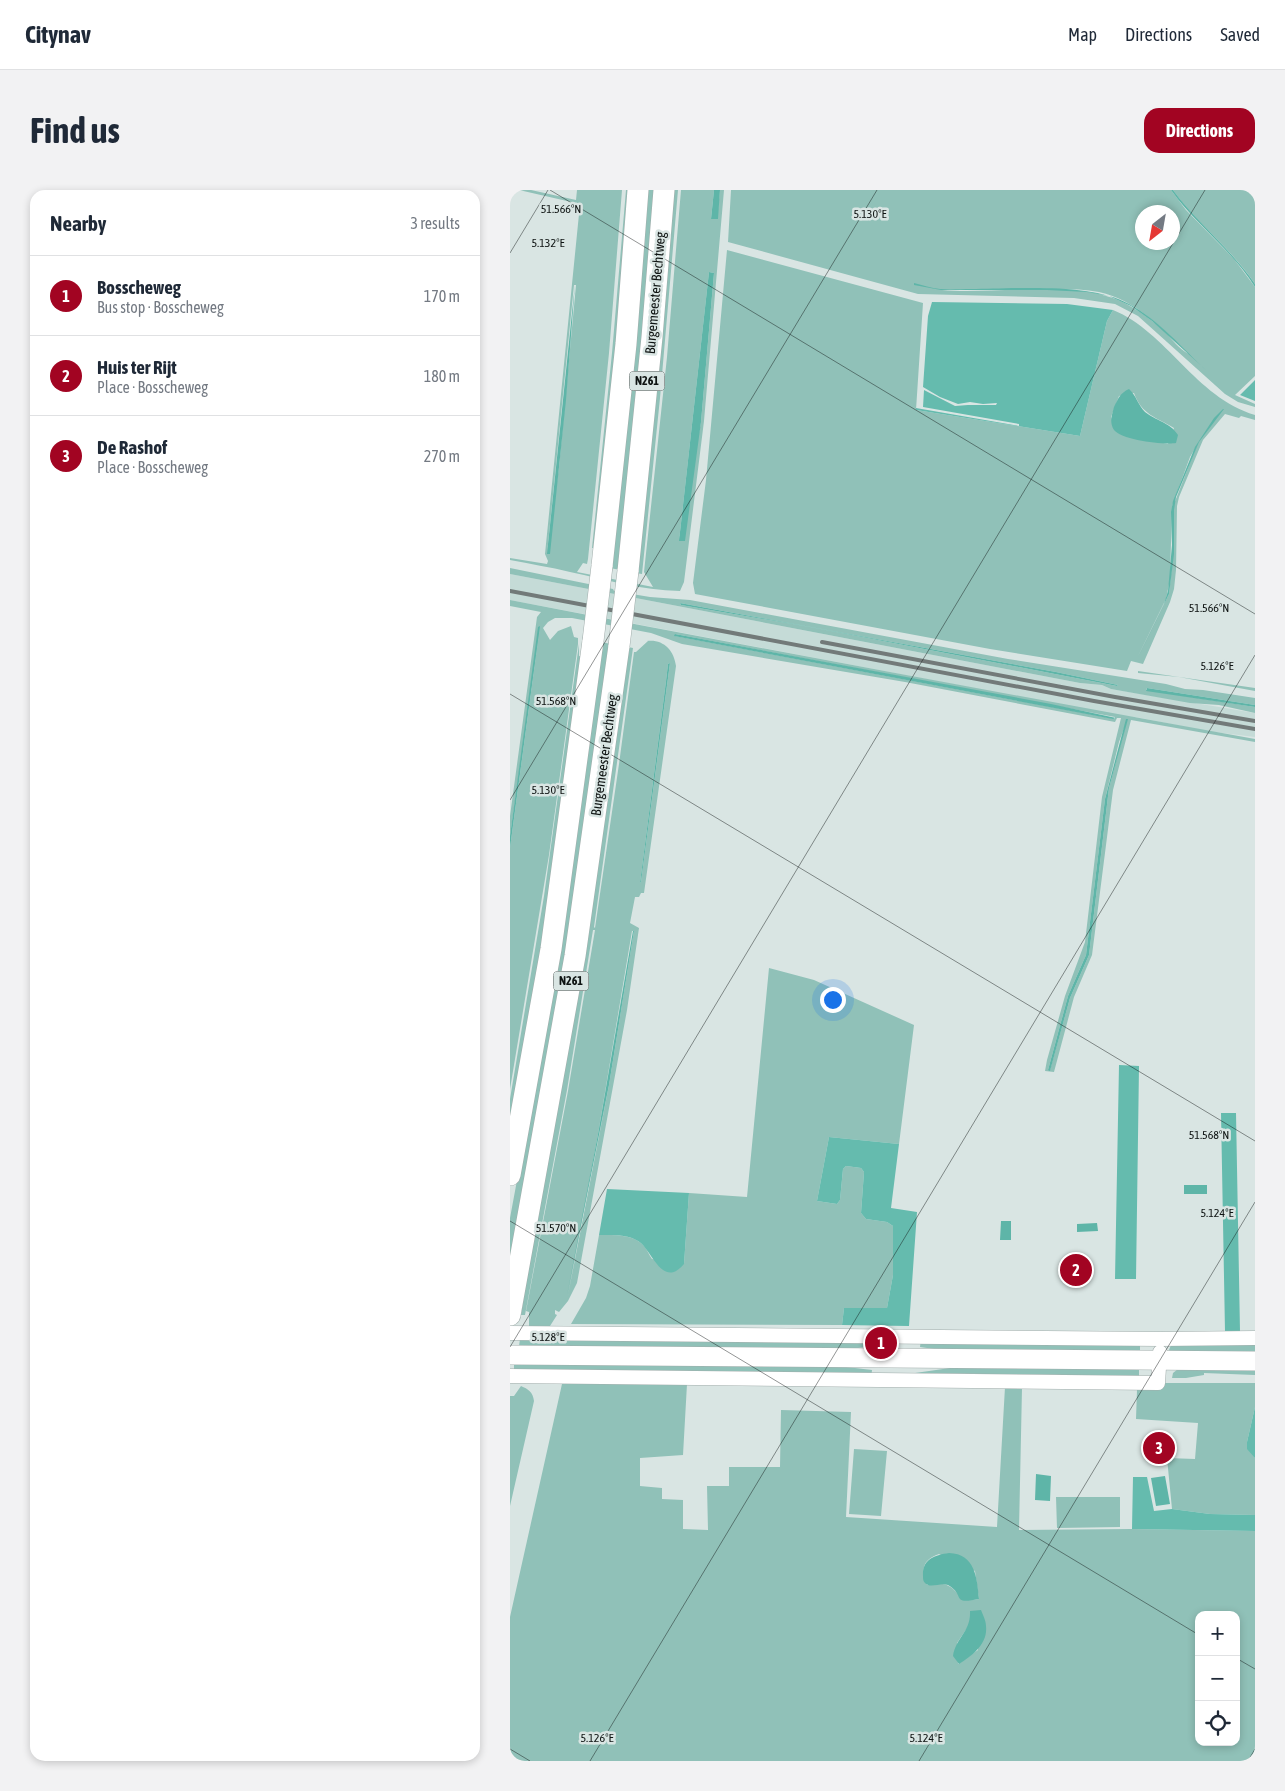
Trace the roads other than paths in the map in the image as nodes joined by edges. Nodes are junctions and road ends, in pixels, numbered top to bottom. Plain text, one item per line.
1 (638, 190) edge
2 (664, 190) edge
3 (510, 1175) edge
4 (510, 1315) edge
5 (510, 1333) edge
6 (1255, 1338) edge
7 (1160, 1339) junction
8 (510, 1355) edge
9 (1160, 1361) junction
10 (1255, 1362) edge
11 (510, 1376) edge

1 - 3 main road, Burgemeester Bechtweg / N261, bridge
2 - 4 main road, Burgemeester Bechtweg / N261, bridge
5 - 7 street
6 - 7 street
7 - 9 street
8 - 9 main road
9 - 10 main road
9 - 11 street

